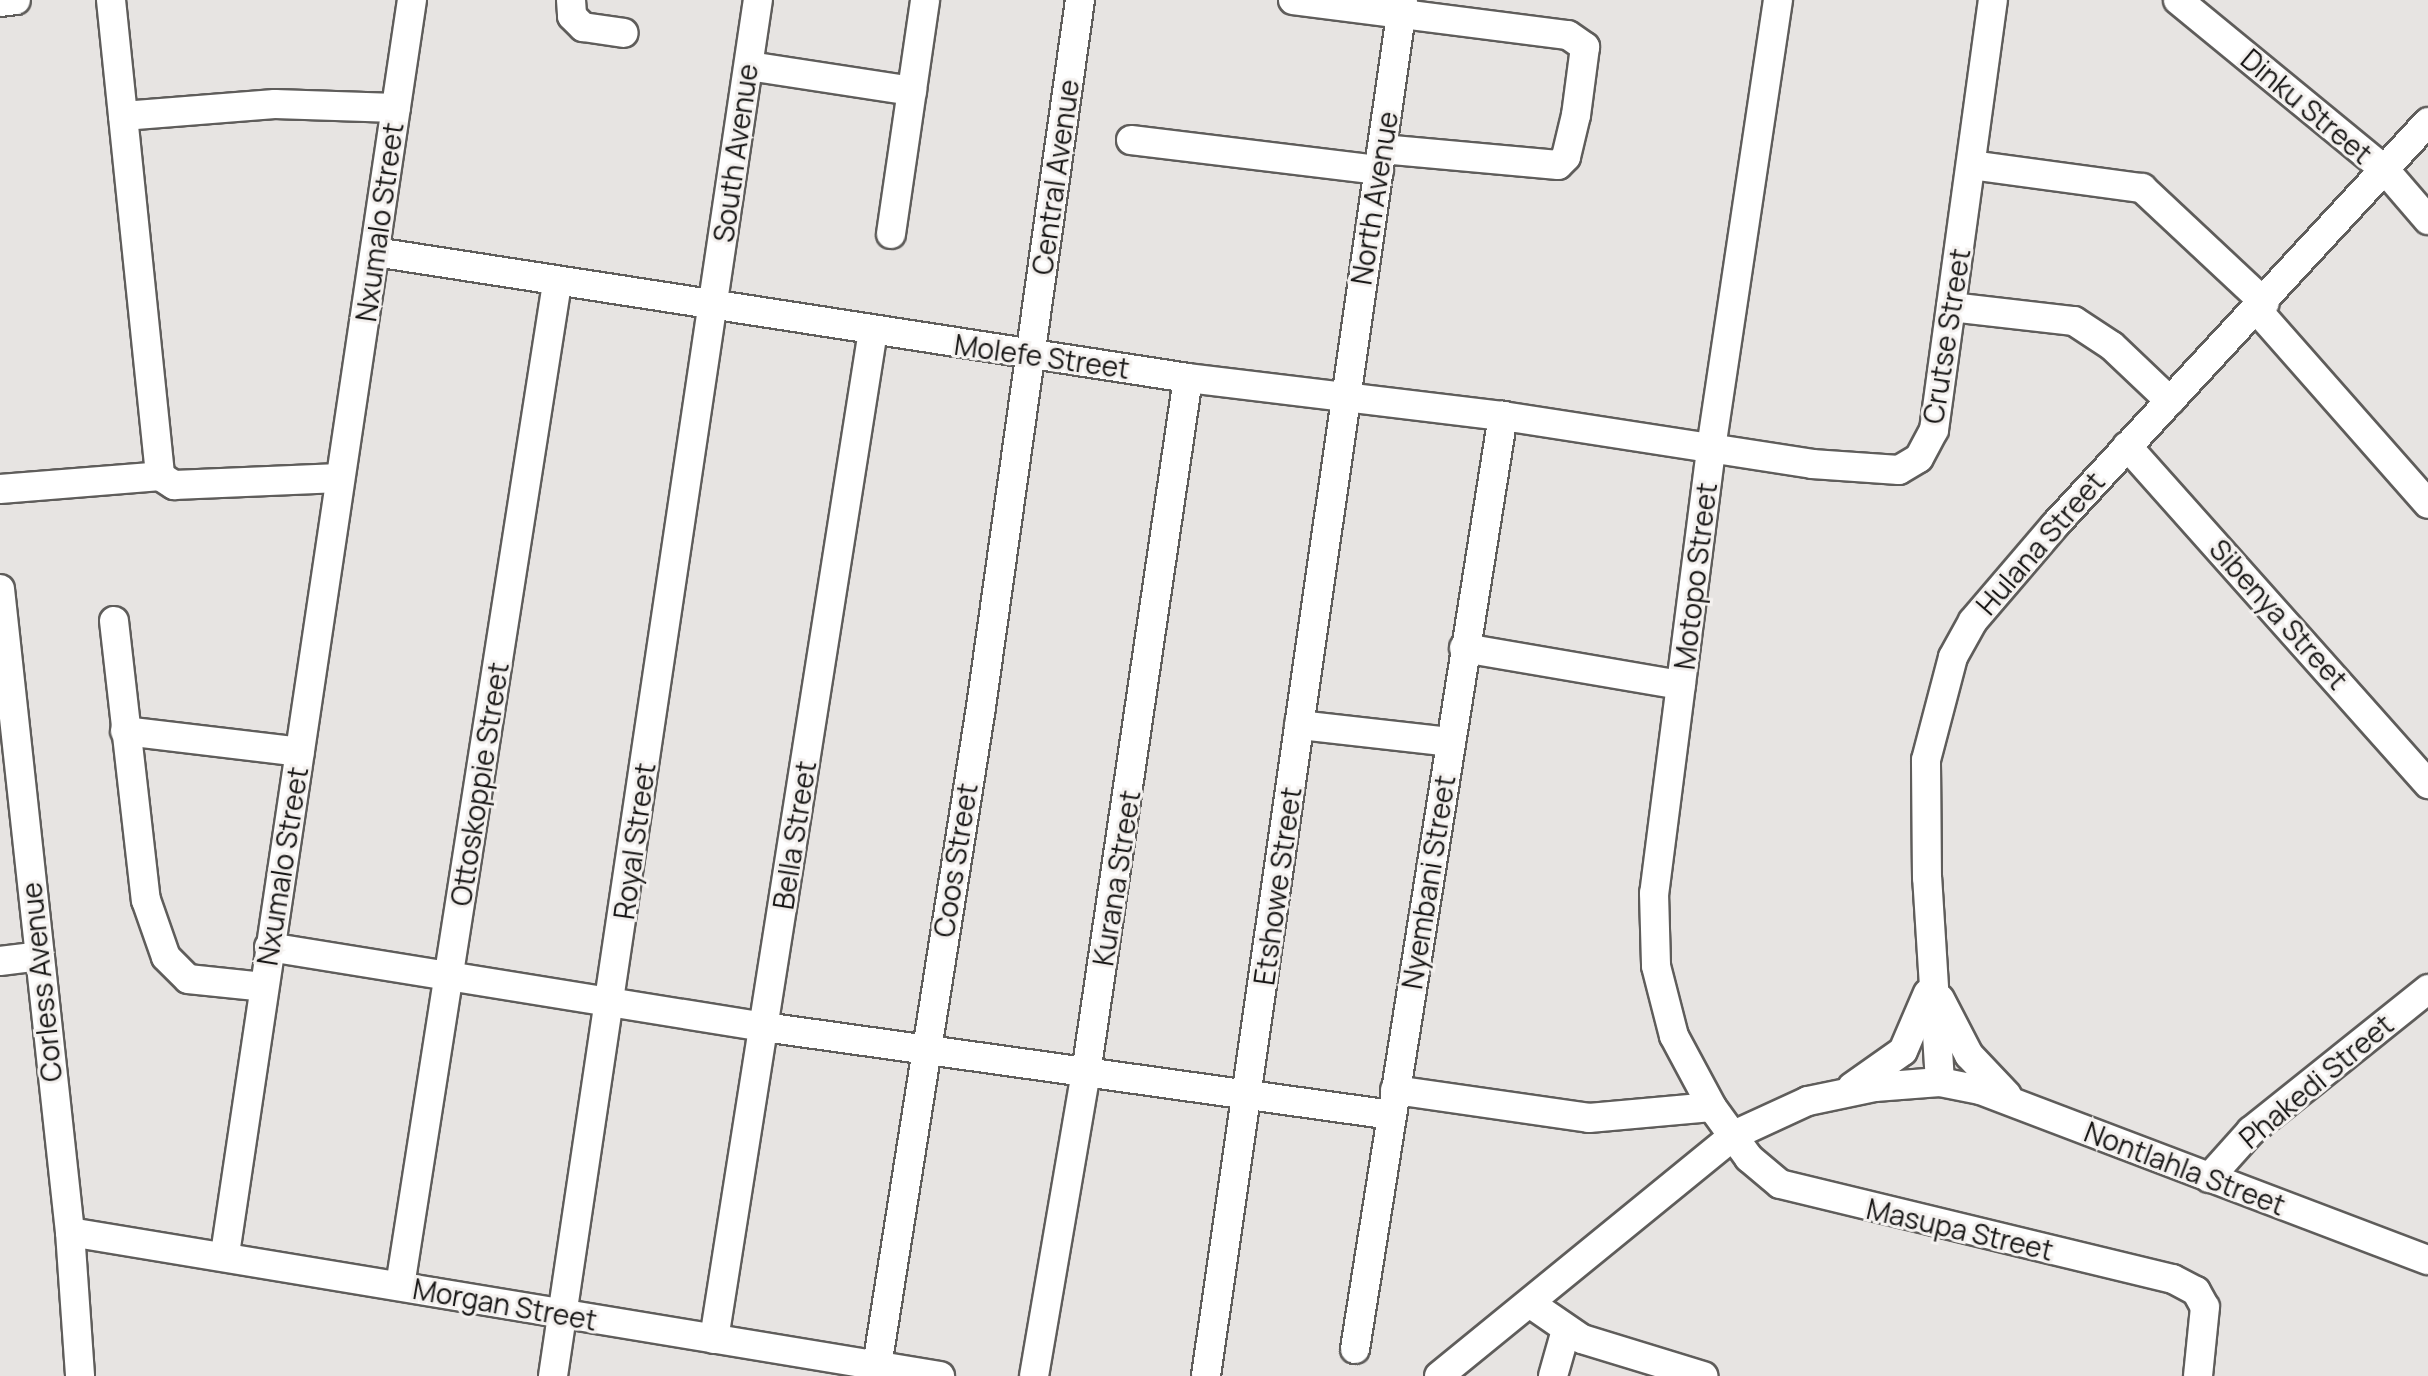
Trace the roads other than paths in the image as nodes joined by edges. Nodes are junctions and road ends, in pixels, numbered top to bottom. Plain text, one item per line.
1 (16, 0) edge
2 (111, 0) edge
3 (412, 0) edge
4 (571, 0) edge
5 (758, 0) edge
6 (925, 0) edge
7 (1080, 0) edge
8 (1293, 0) edge
9 (1778, 0) edge
10 (1993, 0) edge
11 (2178, 0) edge
12 (0, 2) edge
13 (1402, 8) edge
14 (624, 33) dead end
15 (749, 66) junction
16 (912, 91) junction
17 (396, 108) junction
18 (123, 116) junction
19 (2428, 122) edge
20 (1131, 140) dead end
21 (1381, 160) junction
22 (1971, 165) junction
23 (2385, 170) junction
24 (2428, 220) edge
25 (891, 234) dead end
26 (375, 252) junction
27 (557, 283) junction
28 (713, 306) junction
29 (1951, 307) junction
30 (2262, 307) junction
31 (873, 331) junction
32 (1030, 353) junction
33 (1188, 378) junction
34 (1344, 396) junction
35 (2170, 401) junction
36 (1503, 416) junction
37 (2127, 446) junction
38 (1711, 450) junction
39 (160, 476) junction
40 (340, 478) junction
41 (0, 489) edge
42 (2428, 504) edge
43 (0, 589) edge
44 (114, 621) dead end
45 (1464, 648) junction
46 (1681, 685) junction
47 (1299, 725) junction
48 (125, 731) junction
49 (1451, 742) junction
50 (300, 752) junction
51 (2428, 784) edge
52 (269, 947) junction
53 (38, 956) junction
54 (0, 961) edge
55 (447, 980) junction
56 (1933, 981) junction
57 (264, 987) junction
58 (2428, 989) edge
59 (611, 1004) junction
60 (764, 1027) junction
61 (924, 1049) junction
62 (1086, 1073) junction
63 (1940, 1082) junction
64 (1845, 1092) junction
65 (1248, 1098) junction
66 (1393, 1102) junction
67 (2019, 1105) junction
68 (1712, 1107) junction
69 (1734, 1135) junction
70 (2209, 1178) junction
71 (70, 1232) junction
72 (225, 1254) junction
73 (2428, 1260) edge
74 (400, 1286) junction
75 (1531, 1304) junction
76 (563, 1316) junction
77 (1566, 1330) junction
78 (714, 1339) junction
79 (1355, 1349) dead end
80 (877, 1366) junction
81 (80, 1376) edge
82 (553, 1376) edge
83 (940, 1376) edge
84 (1034, 1376) edge
85 (1206, 1376) edge
86 (1439, 1376) edge
87 (1553, 1376) edge
88 (1703, 1376) edge
89 (2198, 1376) edge

1 - 12 street
2 - 18 street
3 - 17 street, Nxumalo Street
4 - 14 street
5 - 15 street, South Avenue
6 - 16 street
7 - 32 street, Central Avenue
8 - 13 street
9 - 38 street, Motopo Street
10 - 22 street, Crutse Street
11 - 23 street, Dinku Street
13 - 21 street, North Avenue
13 - 21 street
15 - 16 street
15 - 28 street, South Avenue
16 - 25 street
17 - 18 street, Nxumalo Street
17 - 26 street, Nxumalo Street
18 - 39 street
19 - 23 street, Hulana Street
20 - 21 street
21 - 34 street, North Avenue
22 - 29 street, Crutse Street
22 - 30 street
23 - 24 street, Dinku Street
23 - 30 street, Hulana Street
26 - 27 street, Molefe Street
26 - 40 street, Nxumalo Street
27 - 28 street, Molefe Street
27 - 55 street, Ottoskoppie Street
28 - 31 street, Molefe Street
28 - 59 street, Royal Street
29 - 35 street
29 - 38 street, Crutse Street
30 - 35 street, Hulana Street
30 - 42 street
31 - 32 street, Molefe Street
31 - 60 street, Bella Street
32 - 33 street, Molefe Street
32 - 61 street, Coos Street
33 - 34 street, Molefe Street
33 - 62 street, Kurana Street
34 - 36 street, Molefe Street
34 - 47 street, Etshowe Street
35 - 37 street, Hulana Street
36 - 38 street, Molefe Street
36 - 45 street, Nyembani Street
37 - 51 street, Sibenya Street
37 - 56 street, Hulana Street
38 - 46 street, Motopo Street
39 - 40 street
39 - 41 street
40 - 50 street, Nxumalo Street
43 - 53 street, Corless Avenue
44 - 48 street
45 - 46 street
45 - 49 street, Nyembani Street
46 - 68 street, Motopo Street
47 - 49 street
47 - 65 street, Etshowe Street
48 - 50 street
48 - 57 street
49 - 66 street, Nyembani Street
50 - 52 street, Nxumalo Street
52 - 55 street
52 - 57 street, Nxumalo Street
53 - 54 street
53 - 71 street, Corless Avenue
55 - 59 street
55 - 74 street, Ottoskoppie Street
56 - 63 street, Hulana Street
56 - 64 street
56 - 67 street
57 - 72 street, Nxumalo Street
58 - 70 street, Phakedi Street
59 - 60 street
59 - 76 street, Royal Street
60 - 61 street
60 - 78 street, Bella Street
61 - 62 street
61 - 80 street, Coos Street
62 - 65 street
62 - 84 street, Kurana Street
63 - 64 street
63 - 67 street, Nontlahla Street
64 - 69 street
65 - 66 street
65 - 85 street, Etshowe Street
66 - 68 street
66 - 79 street, Nyembani Street
67 - 70 street, Nontlahla Street
68 - 69 street, Motopo Street
69 - 75 street
69 - 89 street, Masupa Street
70 - 73 street, Nontlahla Street
71 - 72 street, Morgan Street
71 - 81 street, Corless Avenue
72 - 74 street, Morgan Street
74 - 76 street, Morgan Street
75 - 77 street
75 - 86 street
76 - 78 street, Morgan Street
76 - 82 street, Royal Street
77 - 87 street
77 - 88 street
78 - 80 street, Morgan Street
80 - 83 street, Morgan Street

